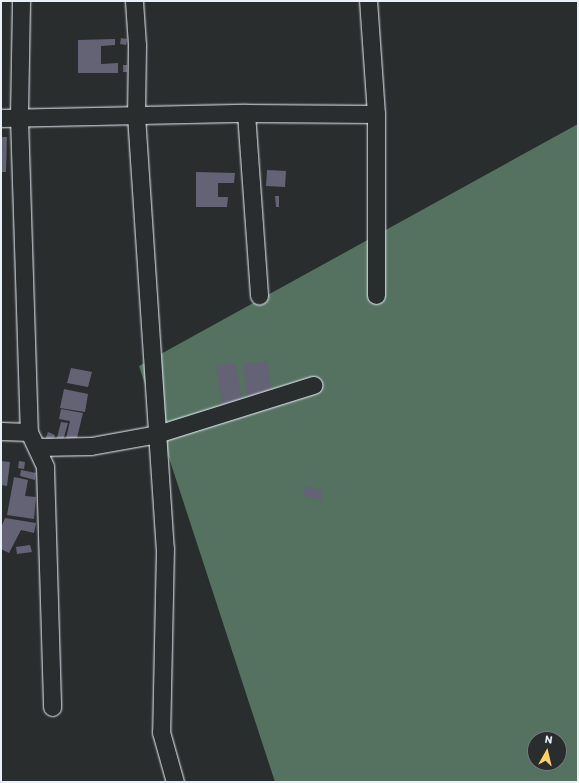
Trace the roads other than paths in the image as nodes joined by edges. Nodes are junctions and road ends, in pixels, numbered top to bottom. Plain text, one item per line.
1 (21, 1) edge
2 (134, 1) edge
3 (368, 1) edge
4 (246, 113) junction
5 (376, 114) junction
6 (136, 115) junction
7 (1, 118) edge
8 (19, 118) junction
9 (376, 295) dead end
10 (259, 296) dead end
11 (313, 385) dead end
12 (1, 431) edge
13 (29, 432) junction
14 (157, 434) junction
15 (37, 447) junction
16 (52, 707) dead end
17 (176, 782) edge

1 - 8 street
2 - 6 street
3 - 5 street
4 - 5 street
4 - 6 street
4 - 10 street
5 - 9 street
6 - 8 street
6 - 14 street
7 - 8 street
8 - 13 street
11 - 14 street
12 - 13 street
13 - 15 street
14 - 15 street
14 - 17 street
15 - 16 street

